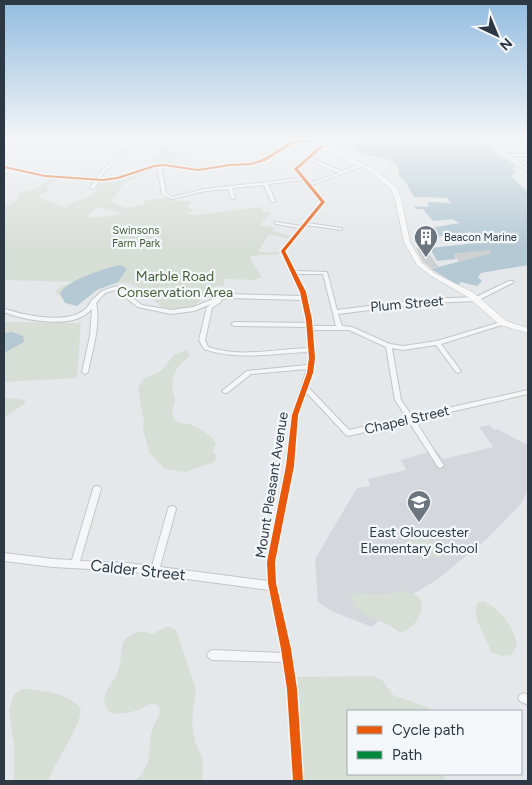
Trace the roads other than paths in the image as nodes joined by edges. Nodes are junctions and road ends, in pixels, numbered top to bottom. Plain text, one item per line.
1 (39, 175) edge
2 (101, 175) edge
3 (127, 175) edge
4 (161, 175) edge
5 (301, 175) edge
6 (338, 175) edge
7 (377, 175) edge
8 (304, 179) junction
9 (96, 181) junction
10 (264, 183) junction
11 (309, 185) junction
12 (230, 187) junction
13 (92, 188) dead end
14 (210, 189) junction
15 (212, 196) dead end
16 (233, 198) dead end
17 (273, 201) dead end
18 (276, 223) dead end
19 (303, 226) junction
20 (340, 229) dead end
21 (293, 272) junction
22 (510, 282) dead end
23 (237, 297) junction
24 (304, 298) junction
25 (477, 300) junction
26 (93, 302) junction
27 (6, 311) dead end
28 (336, 312) junction
29 (503, 322) junction
30 (234, 324) dead end
31 (310, 327) junction
32 (339, 327) junction
33 (528, 331) edge
34 (437, 343) junction
35 (389, 346) junction
36 (312, 350) junction
37 (311, 367) junction
38 (458, 371) dead end
39 (85, 372) dead end
40 (305, 387) junction
41 (225, 391) dead end
42 (528, 392) edge
43 (411, 419) junction
44 (440, 466) dead end
45 (96, 489) dead end
46 (172, 509) dead end
47 (4, 557) edge
48 (75, 563) junction
49 (155, 571) junction
50 (273, 586) junction
51 (212, 655) dead end
52 (288, 658) junction
53 (298, 781) edge

1 - 9 street
2 - 9 street
3 - 9 street
4 - 14 street
5 - 8 street
6 - 11 street
7 - 25 main road
8 - 10 street
8 - 11 street, Mount Pleasant Avenue
9 - 13 street
10 - 12 street
10 - 17 street
11 - 19 street, Mount Pleasant Avenue
12 - 14 street
12 - 16 street
14 - 15 street
18 - 19 street
19 - 20 street
19 - 21 street, Mount Pleasant Avenue
21 - 24 street, Mount Pleasant Avenue
21 - 28 street
22 - 25 street
23 - 24 street
23 - 26 street
23 - 36 street
24 - 31 street, Mount Pleasant Avenue
25 - 28 street, Plum Street
25 - 29 main road
26 - 27 street
26 - 39 street
28 - 32 street
29 - 33 main road
29 - 34 street
30 - 31 street
31 - 32 street
31 - 36 street, Mount Pleasant Avenue
32 - 35 street
34 - 35 street
34 - 38 street
35 - 43 street
36 - 37 street, Mount Pleasant Avenue
37 - 40 street, Mount Pleasant Avenue
37 - 41 street
40 - 43 street, Chapel Street
40 - 50 street, Mount Pleasant Avenue
42 - 43 street, Chapel Street
43 - 44 street
45 - 48 street
46 - 49 street
47 - 48 street, Calder Street
48 - 49 street, Calder Street
49 - 50 street, Calder Street
50 - 52 street, Mount Pleasant Avenue
51 - 52 street
52 - 53 street, Mount Pleasant Avenue

